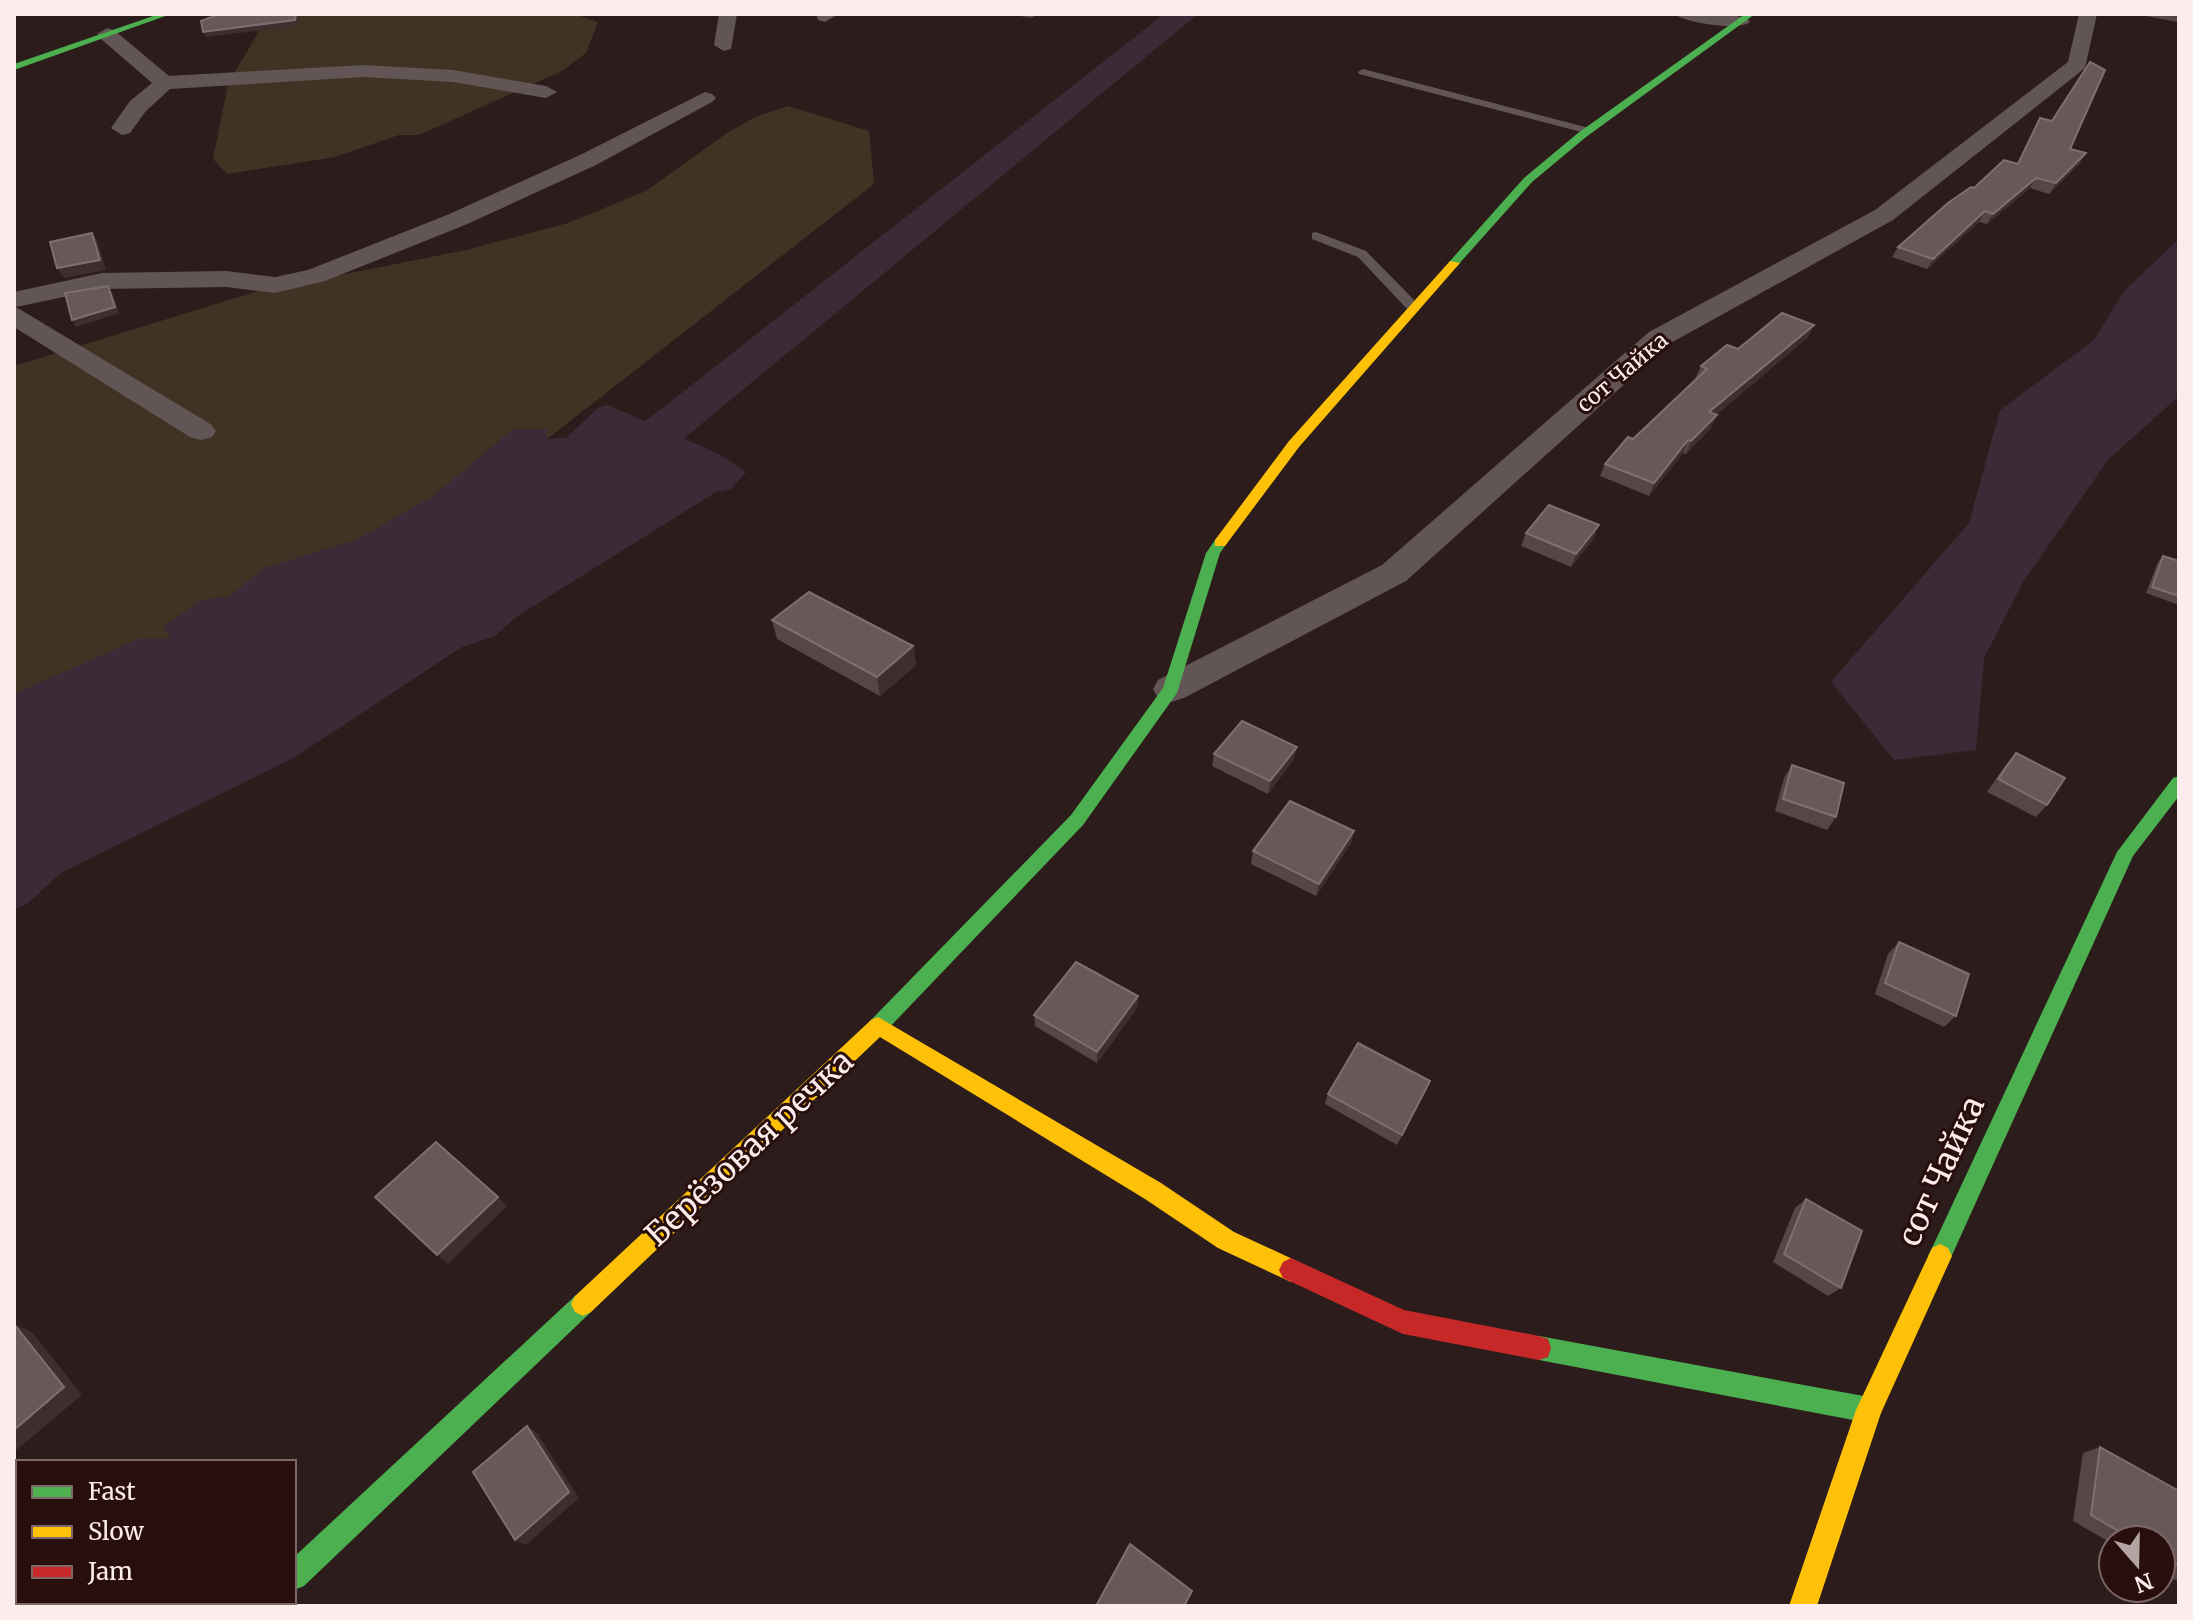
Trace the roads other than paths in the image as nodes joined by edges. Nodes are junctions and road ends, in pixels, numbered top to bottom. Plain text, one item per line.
1 (167, 14) edge
2 (728, 14) edge
3 (1684, 14) edge
4 (2088, 14) edge
5 (1746, 18) edge
6 (107, 34) junction
7 (724, 45) dead end
8 (14, 67) edge
9 (1363, 72) dead end
10 (164, 83) junction
11 (546, 92) dead end
12 (705, 98) dead end
13 (122, 128) dead end
14 (1589, 131) junction
15 (1316, 236) dead end
16 (14, 300) edge
17 (1414, 308) junction
18 (14, 315) edge
19 (201, 431) dead end
20 (1171, 689) junction
21 (2179, 783) edge
22 (879, 1026) junction
23 (1869, 1410) junction
24 (296, 1574) edge
25 (1803, 1606) edge

1 - 6 street
2 - 7 street
3 - 5 street
4 - 20 street, сот Чайка
5 - 14 street, Берёзовая речка
6 - 8 street
6 - 10 street
9 - 14 lane
10 - 11 street
10 - 13 street
12 - 16 street
14 - 17 street, Берёзовая речка
15 - 17 lane
17 - 20 street, Берёзовая речка
18 - 19 street
20 - 22 street, Берёзовая речка
21 - 23 street, сот Чайка
22 - 23 street
22 - 24 street, Берёзовая речка
23 - 25 street, сот Чайка

